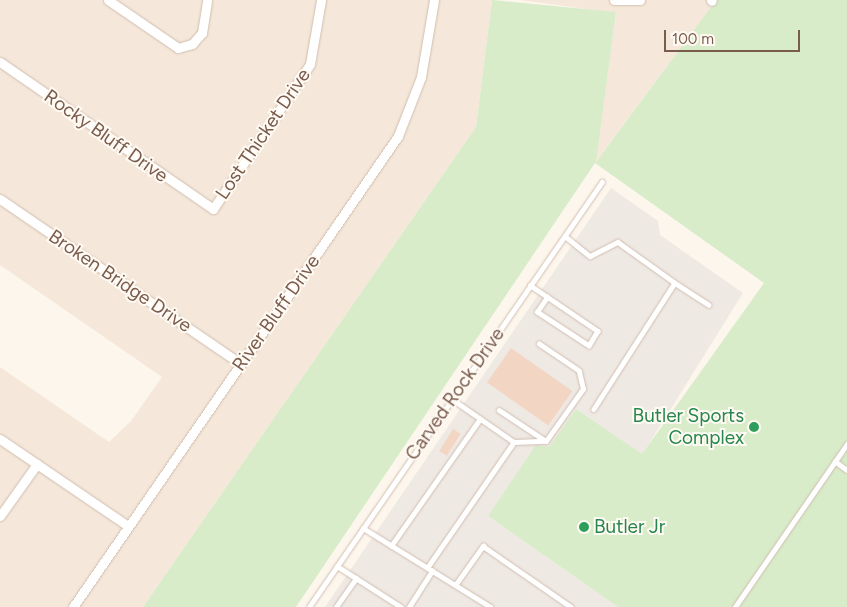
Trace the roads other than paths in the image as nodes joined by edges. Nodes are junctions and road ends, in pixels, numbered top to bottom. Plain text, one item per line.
1 (108, 0) edge
2 (207, 0) edge
3 (321, 0) edge
4 (434, 0) edge
5 (614, 0) edge
6 (640, 0) edge
7 (0, 62) edge
8 (602, 182) dead end
9 (0, 199) edge
10 (213, 209) joint
11 (565, 236) junction
12 (675, 283) junction
13 (530, 285) junction
14 (548, 297) junction
15 (709, 305) dead end
16 (539, 344) dead end
17 (241, 364) junction
18 (452, 399) junction
19 (594, 409) dead end
20 (500, 410) dead end
21 (480, 419) junction
22 (0, 439) edge
23 (546, 441) junction
24 (514, 442) junction
25 (847, 444) edge
26 (835, 461) junction
27 (37, 464) junction
28 (847, 470) edge
29 (0, 516) edge
30 (128, 526) junction
31 (363, 528) junction
32 (391, 546) junction
33 (337, 566) junction
34 (427, 568) junction
35 (432, 571) junction
36 (356, 578) junction
37 (456, 584) junction
38 (73, 607) edge
39 (309, 607) edge
40 (336, 607) edge
41 (401, 607) edge
42 (409, 607) edge
43 (491, 607) edge
44 (571, 607) edge
45 (735, 607) edge

1 - 2 street
3 - 10 street, Lost Thicket Drive
4 - 17 street, River Bluff Drive
5 - 6 street
7 - 10 street, Rocky Bluff Drive
8 - 11 lane, Carved Rock Drive
9 - 17 street, Broken Bridge Drive
11 - 12 lane
11 - 13 lane, Carved Rock Drive
12 - 15 lane
12 - 19 lane
13 - 14 lane
13 - 18 lane, Carved Rock Drive
14 - 14 lane
16 - 23 lane
17 - 30 street, River Bluff Drive
18 - 21 lane
18 - 31 lane, Carved Rock Drive
20 - 23 lane
21 - 24 lane
21 - 32 lane
22 - 27 street
23 - 24 lane
24 - 34 lane
25 - 26 lane
26 - 28 lane
26 - 45 lane
27 - 29 street
27 - 30 street
30 - 38 street, River Bluff Drive
31 - 32 lane
31 - 33 lane, Carved Rock Drive
32 - 34 lane
33 - 36 lane
33 - 39 lane, Carved Rock Drive
34 - 35 lane
35 - 37 lane
35 - 42 lane
36 - 40 lane
36 - 41 lane
37 - 43 lane
37 - 44 lane

